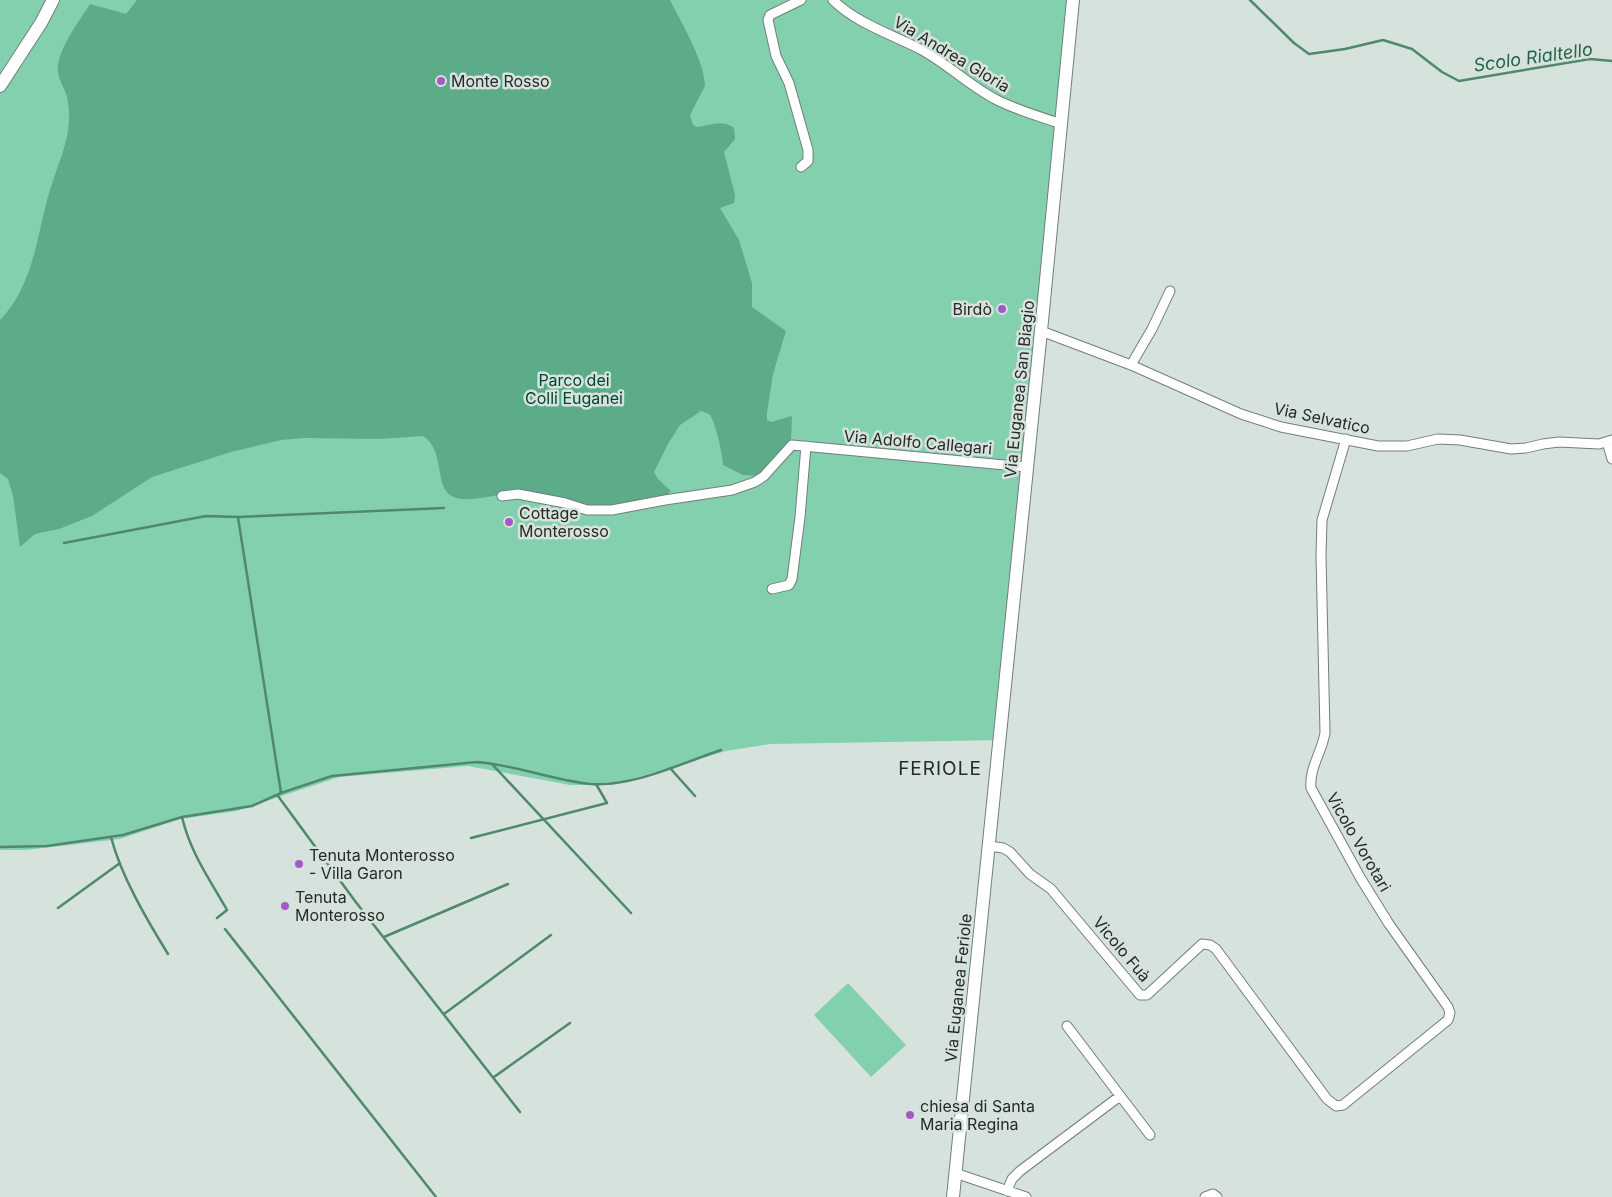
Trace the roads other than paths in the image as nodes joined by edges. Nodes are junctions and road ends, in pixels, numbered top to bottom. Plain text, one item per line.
1 (53, 0) edge
2 (801, 0) edge
3 (833, 0) edge
4 (1073, 0) edge
5 (0, 86) edge
6 (1062, 124) junction
7 (801, 167) dead end
8 (1170, 291) dead end
9 (1041, 331) junction
10 (1131, 365) junction
11 (1346, 439) junction
12 (1610, 441) edge
13 (806, 446) junction
14 (1612, 459) edge
15 (1027, 467) junction
16 (502, 496) dead end
17 (772, 589) dead end
18 (995, 782) joint
19 (989, 846) junction
20 (1067, 1026) dead end
21 (1120, 1096) junction
22 (1343, 1105) joint
23 (1150, 1135) dead end
24 (955, 1173) junction
25 (1007, 1191) junction
26 (953, 1197) edge
27 (1026, 1197) edge
28 (1205, 1197) edge
29 (1217, 1197) edge

1 - 5 main road
2 - 7 street
3 - 6 street, Via Andrea Gloria
4 - 6 main road, Via Euganea San Biagio
6 - 9 main road, Via Euganea San Biagio
8 - 10 street
9 - 10 street, Via Selvatico
9 - 15 main road, Via Euganea San Biagio
10 - 11 street, Via Selvatico
11 - 12 street, Via Selvatico
11 - 22 street, Vicolo Vorotari
12 - 14 street
13 - 15 street, Via Adolfo Callegari
13 - 16 street, Via Adolfo Callegari
13 - 17 street
15 - 18 main road, Via Euganea San Biagio
18 - 19 main road, Via Euganea Feriole
19 - 22 street, Vicolo Fuà
19 - 24 main road, Via Euganea Feriole
20 - 21 street
21 - 23 street
21 - 25 street
24 - 25 street
24 - 26 main road, Via Euganea Feriole
25 - 27 street
28 - 29 street

